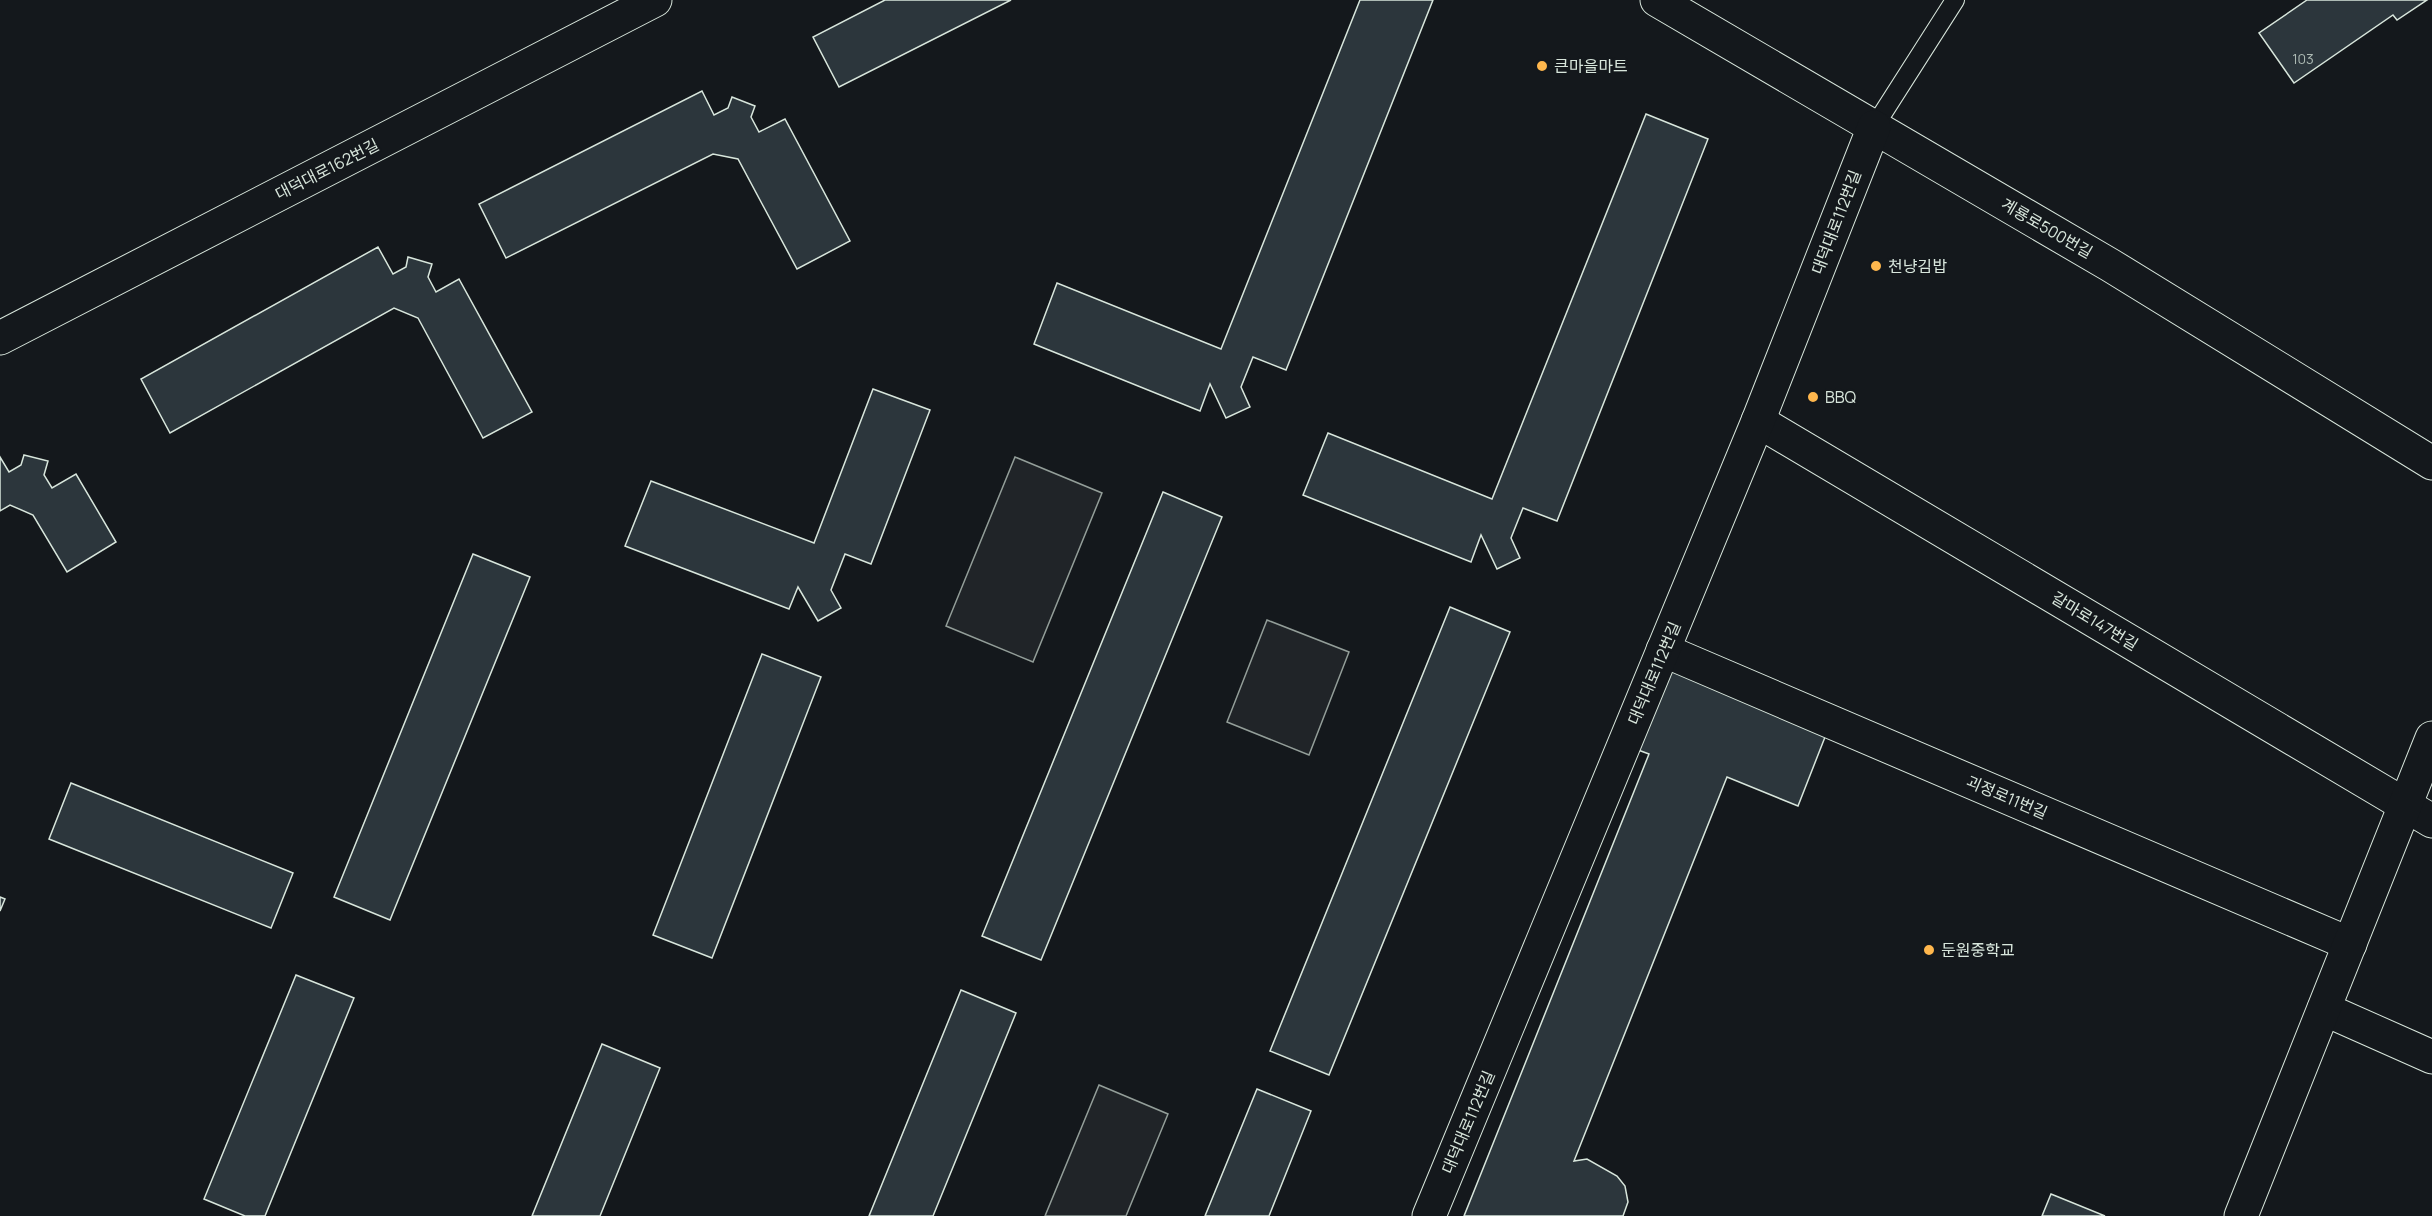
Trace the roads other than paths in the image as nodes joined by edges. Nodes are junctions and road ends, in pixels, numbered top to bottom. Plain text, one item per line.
1 (655, 0) edge
2 (1657, 0) edge
3 (1954, 0) edge
4 (1874, 127) junction
5 (0, 338) edge
6 (1758, 421) junction
7 (2432, 463) edge
8 (1664, 650) junction
9 (2432, 738) edge
10 (2419, 813) edge
11 (2350, 944) junction
12 (2325, 1009) junction
13 (2432, 1057) edge
14 (2252, 1213) edge
15 (1429, 1216) edge

1 - 5 street, 대덕대로162번길
2 - 4 street, 계룡로500번길
3 - 4 lane
4 - 6 street, 대덕대로112번길
4 - 7 street, 계룡로500번길
6 - 8 street, 대덕대로112번길
6 - 10 street, 갈마로147번길
8 - 11 street, 괴정로11번길
8 - 15 street, 대덕대로112번길
9 - 10 street
10 - 11 street
11 - 12 street
12 - 13 street
12 - 14 street

